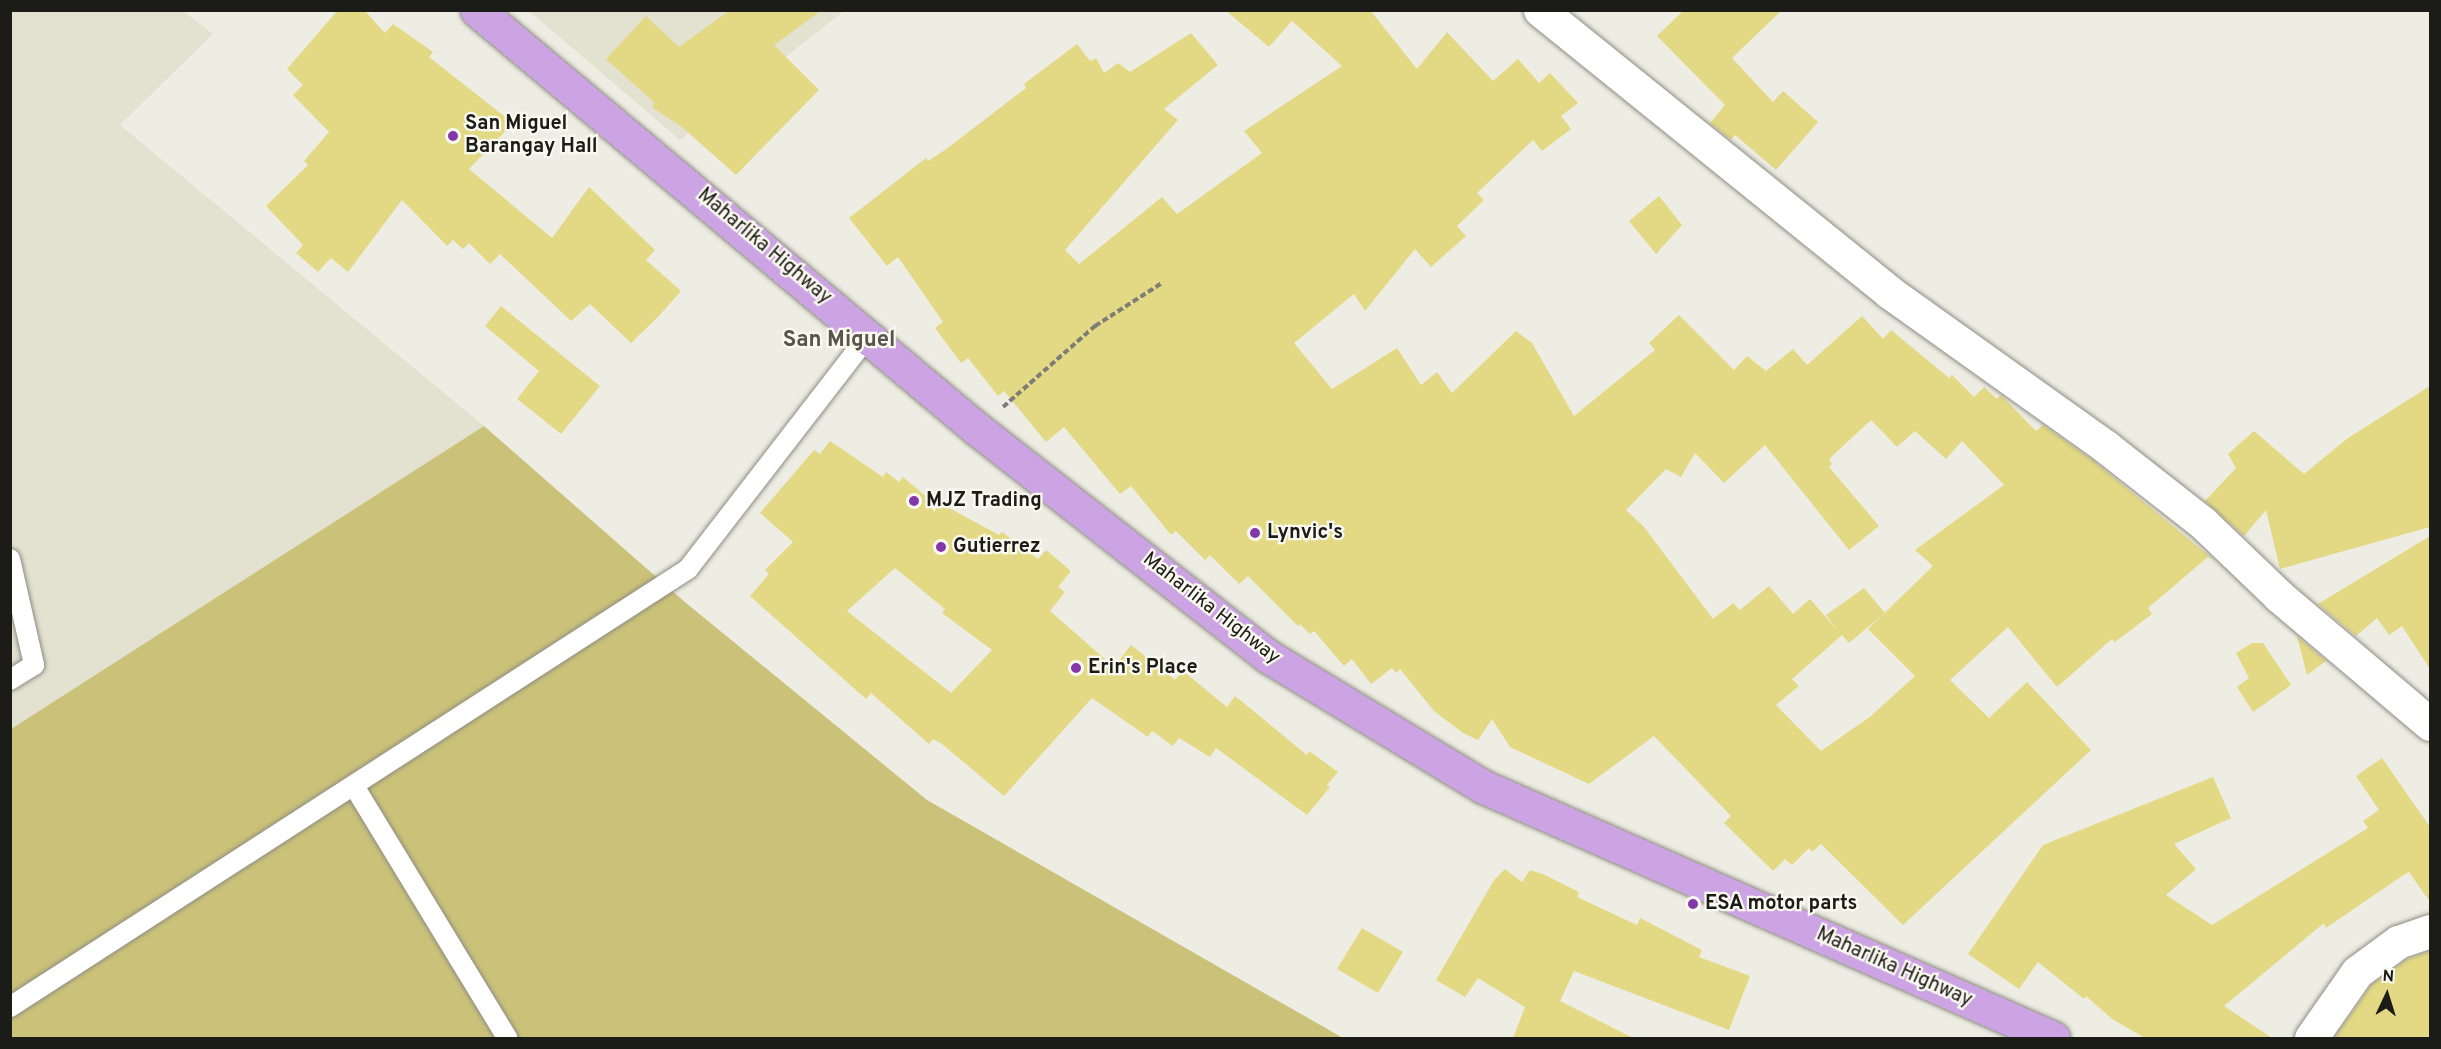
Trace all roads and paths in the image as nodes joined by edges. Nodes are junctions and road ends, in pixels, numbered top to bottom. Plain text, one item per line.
1 (477, 10) edge
2 (1540, 10) edge
3 (1162, 283) dead end
4 (869, 335) junction
5 (977, 429) junction
6 (10, 558) edge
7 (10, 680) edge
8 (2430, 724) edge
9 (354, 786) junction
10 (2430, 931) edge
11 (10, 1007) edge
12 (507, 1038) edge
13 (2053, 1038) edge
14 (2311, 1038) edge

1 - 4 highway, Maharlika Highway
2 - 8 street
3 - 5 path
4 - 5 highway, Maharlika Highway
4 - 9 lane
5 - 13 highway, Maharlika Highway
6 - 7 lane
9 - 11 lane
9 - 12 lane
10 - 14 street

